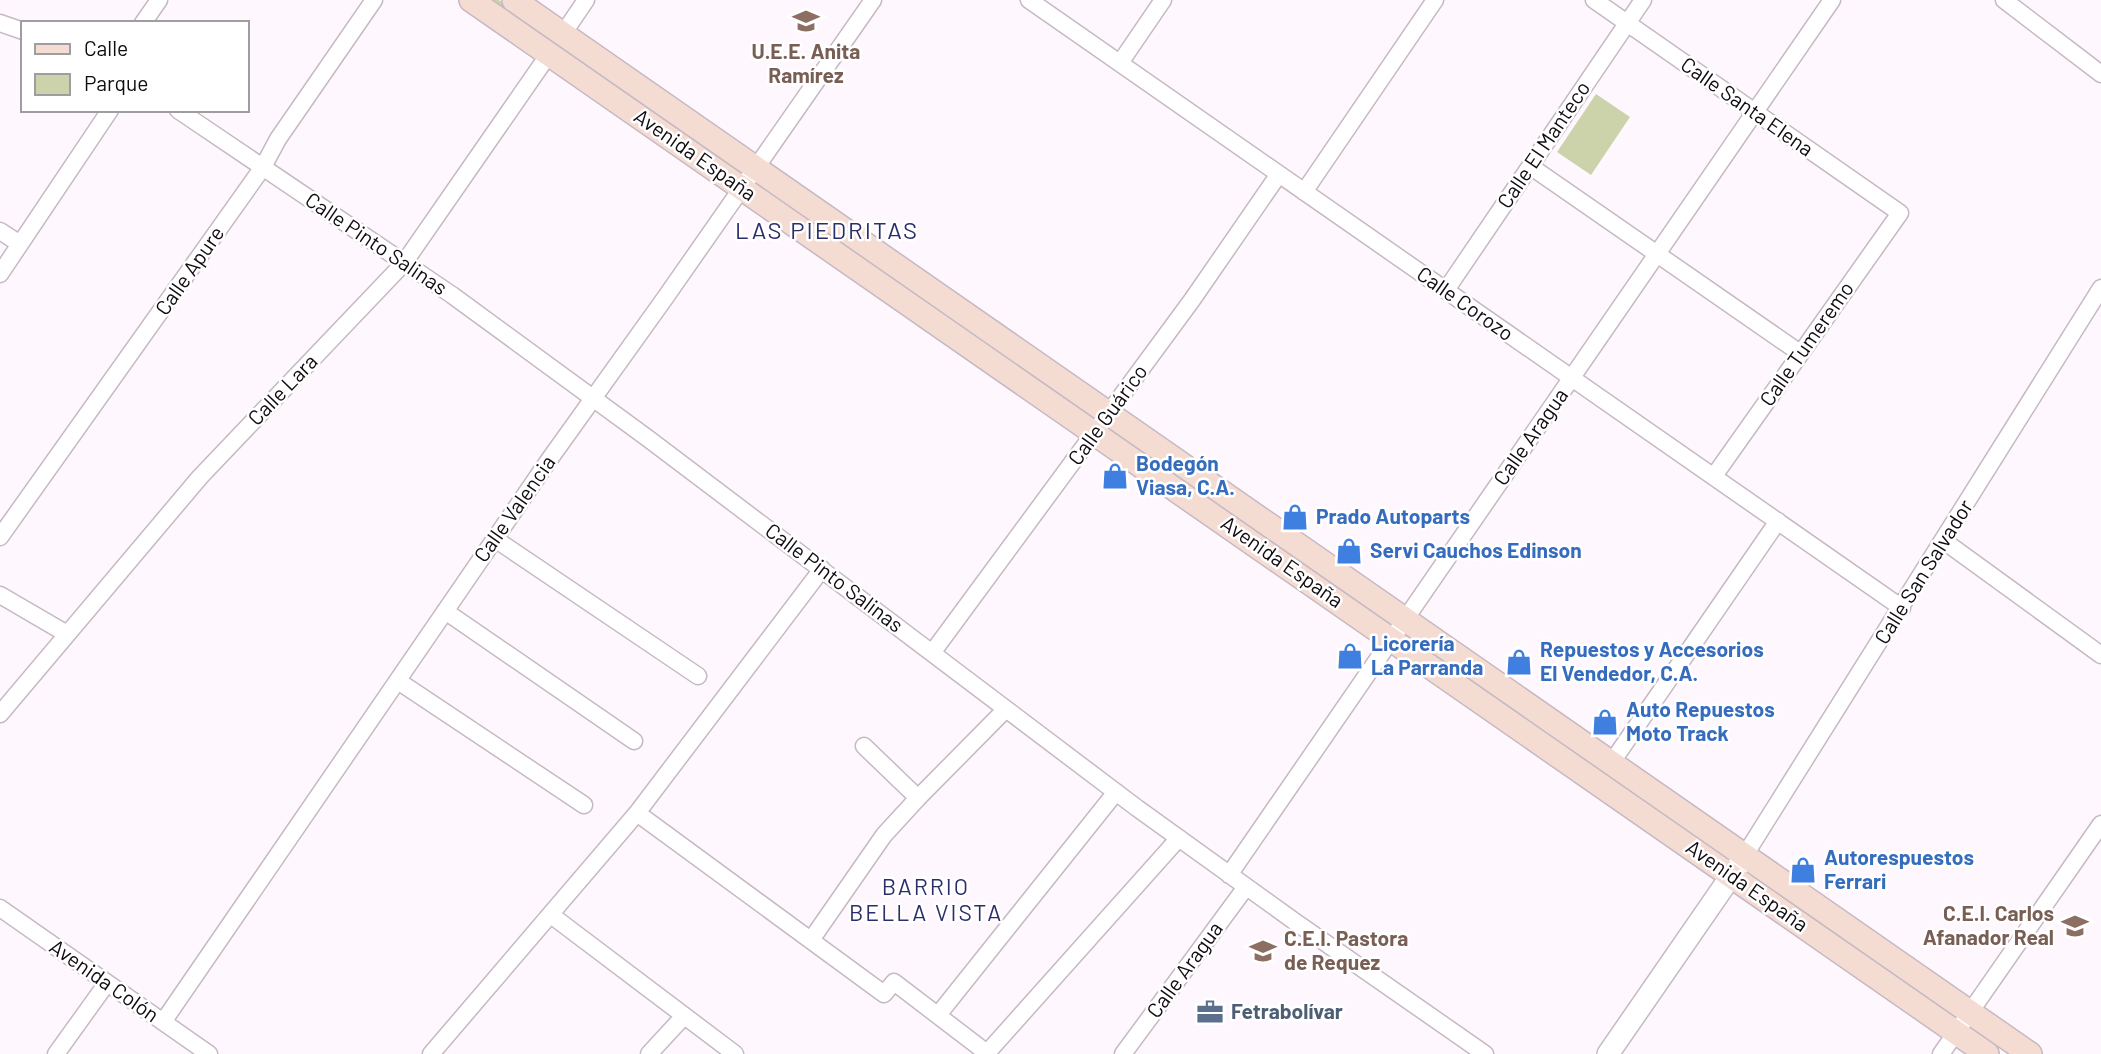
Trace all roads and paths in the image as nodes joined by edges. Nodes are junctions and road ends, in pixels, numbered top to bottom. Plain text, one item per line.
1 (374, 0) edge
2 (471, 0) edge
3 (514, 0) edge
4 (586, 0) edge
5 (873, 0) edge
6 (1029, 0) edge
7 (1163, 0) edge
8 (1434, 0) edge
9 (1594, 0) edge
10 (1643, 0) edge
11 (1832, 0) edge
12 (2004, 0) edge
13 (156, 1) edge
14 (144, 21) edge
15 (0, 23) edge
16 (1627, 23) junction
17 (21, 30) edge
18 (563, 34) junction
19 (549, 54) junction
20 (1120, 63) junction
21 (2101, 74) edge
22 (109, 112) edge
23 (181, 112) edge
24 (1755, 113) junction
25 (1530, 166) junction
26 (263, 167) junction
27 (757, 168) junction
28 (1279, 174) junction
29 (743, 188) junction
30 (1304, 192) junction
31 (1899, 213) joint
32 (0, 231) edge
33 (20, 244) junction
34 (1658, 254) junction
35 (404, 262) junction
36 (0, 274) edge
37 (2101, 288) edge
38 (1446, 290) junction
39 (1800, 353) junction
40 (1573, 378) junction
41 (593, 398) junction
42 (1110, 412) junction
43 (1095, 432) junction
44 (1714, 476) junction
45 (1778, 521) junction
46 (0, 537) edge
47 (495, 539) junction
48 (1944, 541) junction
49 (822, 569) junction
50 (0, 595) edge
51 (1902, 608) junction
52 (445, 611) junction
53 (1405, 618) junction
54 (67, 634) junction
55 (1391, 638) junction
56 (932, 653) junction
57 (2101, 655) edge
58 (698, 676) dead end
59 (398, 681) junction
60 (1006, 709) junction
61 (0, 714) edge
62 (634, 741) dead end
63 (864, 746) dead end
64 (1612, 762) junction
65 (1116, 792) junction
66 (918, 797) junction
67 (584, 805) dead end
68 (637, 813) junction
69 (2101, 824) edge
70 (1179, 838) junction
71 (1745, 855) junction
72 (1229, 874) junction
73 (1731, 876) junction
74 (1246, 887) junction
75 (0, 908) edge
76 (551, 915) junction
77 (811, 940) junction
78 (107, 983) junction
79 (1971, 1013) junction
80 (938, 1015) junction
81 (684, 1016) junction
82 (163, 1022) junction
83 (1956, 1032) junction
84 (56, 1054) edge
85 (209, 1054) edge
86 (430, 1054) edge
87 (649, 1054) edge
88 (735, 1054) edge
89 (1123, 1054) edge
90 (1485, 1054) edge
91 (1608, 1054) edge
92 (1941, 1054) edge
93 (1987, 1054) edge
94 (2030, 1054) edge

1 - 26 street, Calle Apure
2 - 19 main road, Avenida España
3 - 18 main road, Avenida España
4 - 18 street
5 - 27 street, Calle Valencia
6 - 20 street, Calle Corozo
7 - 20 street
8 - 30 street
9 - 16 street, Calle Santa Elena
10 - 16 street, Calle El Manteco
11 - 24 street, Calle Aragua
12 - 21 street
13 - 14 street
15 - 17 street
16 - 24 street, Calle Santa Elena
16 - 25 street, Calle El Manteco
18 - 27 main road, Avenida España
19 - 29 main road, Avenida España
19 - 35 street, Calle Lara
20 - 28 street, Calle Corozo
22 - 33 street
23 - 26 street, Calle Pinto Salinas
24 - 31 street, Calle Santa Elena
24 - 34 street, Calle Aragua
25 - 34 street
25 - 38 street, Calle El Manteco
26 - 35 street, Calle Pinto Salinas
26 - 46 street, Calle Apure
27 - 29 street, Calle Valencia
27 - 42 main road, Avenida España
28 - 30 street, Calle Corozo
28 - 42 street, Calle Guárico
29 - 41 street, Calle Valencia
29 - 43 main road, Avenida España
30 - 38 street, Calle Corozo
31 - 39 street, Calle Tumeremo
32 - 33 street
33 - 36 street
34 - 39 street
34 - 40 street, Calle Aragua
35 - 41 street, Calle Pinto Salinas
35 - 54 street, Calle Lara
37 - 48 street, Calle San Salvador
38 - 40 street, Calle Corozo
39 - 44 street, Calle Tumeremo
40 - 44 street, Calle Corozo
40 - 53 street, Calle Aragua
41 - 47 street, Calle Valencia
41 - 49 street, Calle Pinto Salinas
42 - 43 street, Calle Guárico
42 - 53 main road, Avenida España
43 - 55 main road, Avenida España
43 - 56 street, Calle Guárico
44 - 45 street, Calle Corozo
45 - 51 street, Calle Corozo
45 - 64 street
47 - 52 street, Calle Valencia
47 - 58 street
48 - 51 street, Calle San Salvador
48 - 57 street
49 - 56 street, Calle Pinto Salinas
49 - 68 street
50 - 54 street
51 - 71 street, Calle San Salvador
52 - 59 street, Calle Valencia
52 - 62 street
53 - 55 street, Calle Aragua
53 - 64 main road, Avenida España
54 - 61 street, Calle Lara
55 - 72 street, Calle Aragua
55 - 73 main road, Avenida España
56 - 60 street, Calle Pinto Salinas
59 - 67 street
59 - 82 street, Calle Valencia
60 - 65 street, Calle Pinto Salinas
60 - 66 street
63 - 66 street
64 - 71 main road, Avenida España
65 - 70 street, Calle Pinto Salinas
65 - 80 street
66 - 77 street
68 - 76 street
68 - 77 street
69 - 79 street
70 - 72 street, Calle Pinto Salinas
70 - 80 street
71 - 73 street
71 - 79 main road, Avenida España
72 - 74 street, Calle Pinto Salinas
73 - 83 main road, Avenida España
73 - 91 street
74 - 89 street, Calle Aragua
74 - 90 street, Calle Pinto Salinas
75 - 78 street, Avenida Colón
76 - 81 street
76 - 86 street
77 - 80 street
78 - 82 street, Avenida Colón
78 - 84 street
79 - 83 street
79 - 94 main road, Avenida España
81 - 87 street
81 - 88 street
82 - 85 street, Avenida Colón
83 - 92 street
83 - 93 main road, Avenida España

